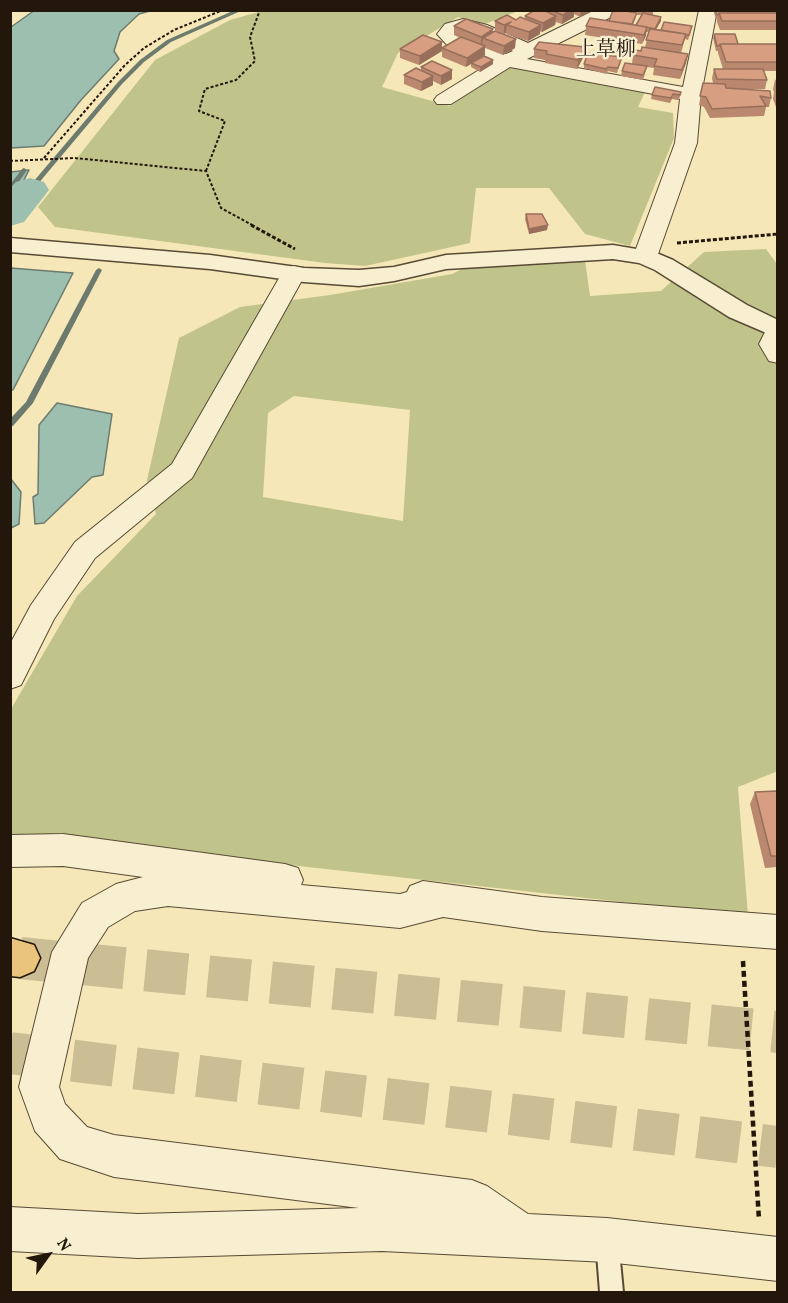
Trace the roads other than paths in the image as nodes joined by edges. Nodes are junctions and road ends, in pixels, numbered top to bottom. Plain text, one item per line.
1 (610, 10) edge
2 (708, 10) edge
3 (527, 50) junction
4 (507, 61) junction
5 (691, 95) junction
6 (444, 100) dead end
7 (11, 245) edge
8 (648, 251) junction
9 (294, 273) junction
10 (777, 330) edge
11 (777, 355) edge
12 (10, 676) edge
13 (10, 851) edge
14 (442, 901) junction
15 (777, 932) edge
16 (10, 1229) edge
17 (522, 1236) junction
18 (607, 1240) junction
19 (773, 1241) edge
20 (612, 1293) edge

1 - 3 street
2 - 5 street
3 - 4 street
3 - 4 street
4 - 5 street
4 - 6 street
5 - 8 street
7 - 9 street
8 - 9 street
8 - 10 street
9 - 12 street
10 - 11 street
13 - 14 street
14 - 15 street
14 - 17 street
16 - 17 street
17 - 18 street
18 - 19 street
18 - 20 lane

